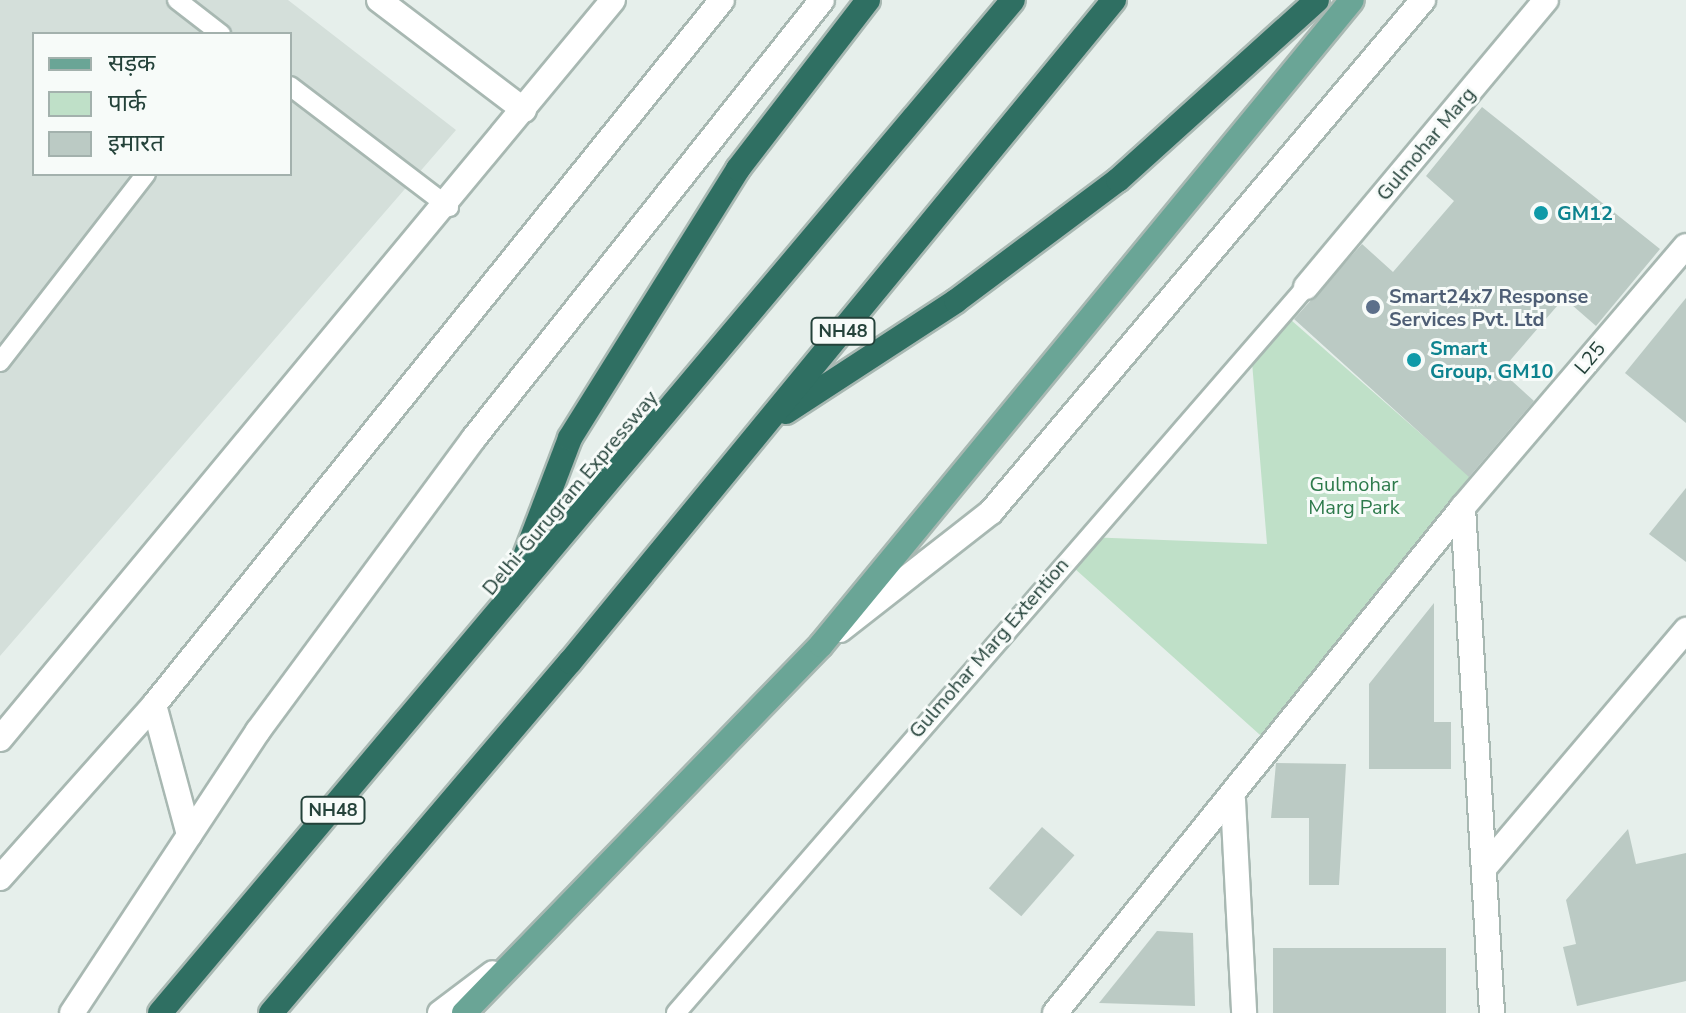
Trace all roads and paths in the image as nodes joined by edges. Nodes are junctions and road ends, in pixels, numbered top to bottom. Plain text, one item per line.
1 (177, 0) edge
2 (379, 0) edge
3 (613, 0) edge
4 (722, 0) edge
5 (822, 0) edge
6 (868, 0) edge
7 (1013, 0) edge
8 (1114, 0) edge
9 (1317, 0) edge
10 (1352, 0) edge
11 (1423, 0) edge
12 (1546, 0) edge
13 (218, 32) edge
14 (292, 88) edge
15 (524, 110) junction
16 (144, 176) edge
17 (449, 207) junction
18 (1686, 246) edge
19 (1306, 287) joint
20 (0, 362) edge
21 (764, 427) junction
22 (1463, 507) junction
23 (506, 608) junction
24 (1686, 630) edge
25 (821, 645) junction
26 (154, 705) junction
27 (0, 739) edge
28 (1233, 800) junction
29 (189, 835) junction
30 (1485, 867) junction
31 (0, 878) edge
32 (515, 957) junction
33 (72, 1013) edge
34 (160, 1013) edge
35 (271, 1013) edge
36 (440, 1013) edge
37 (464, 1013) edge
38 (481, 1013) edge
39 (676, 1013) edge
40 (1055, 1013) edge
41 (1244, 1013) edge
42 (1492, 1013) edge

1 - 13 lane
2 - 15 street
3 - 15 street
4 - 26 street
5 - 29 street
6 - 23 highway
7 - 23 highway, Delhi-Gurugram Expressway / NH48
8 - 21 highway, NH48
9 - 21 highway
10 - 25 main road
11 - 25 street
12 - 19 street, Gulmohar Marg
14 - 17 lane
15 - 17 street
16 - 20 lane
17 - 27 street
18 - 22 street, L25
19 - 39 lane, Gulmohar Marg Extention
21 - 35 highway, NH48
22 - 28 street, L25
22 - 30 street
23 - 34 highway, Delhi-Gurugram Expressway / NH48
24 - 30 street
25 - 32 main road
26 - 29 street
26 - 31 street
28 - 40 street, L25
28 - 41 street
29 - 33 street
30 - 42 street
32 - 36 street
32 - 37 main road
32 - 38 main road

